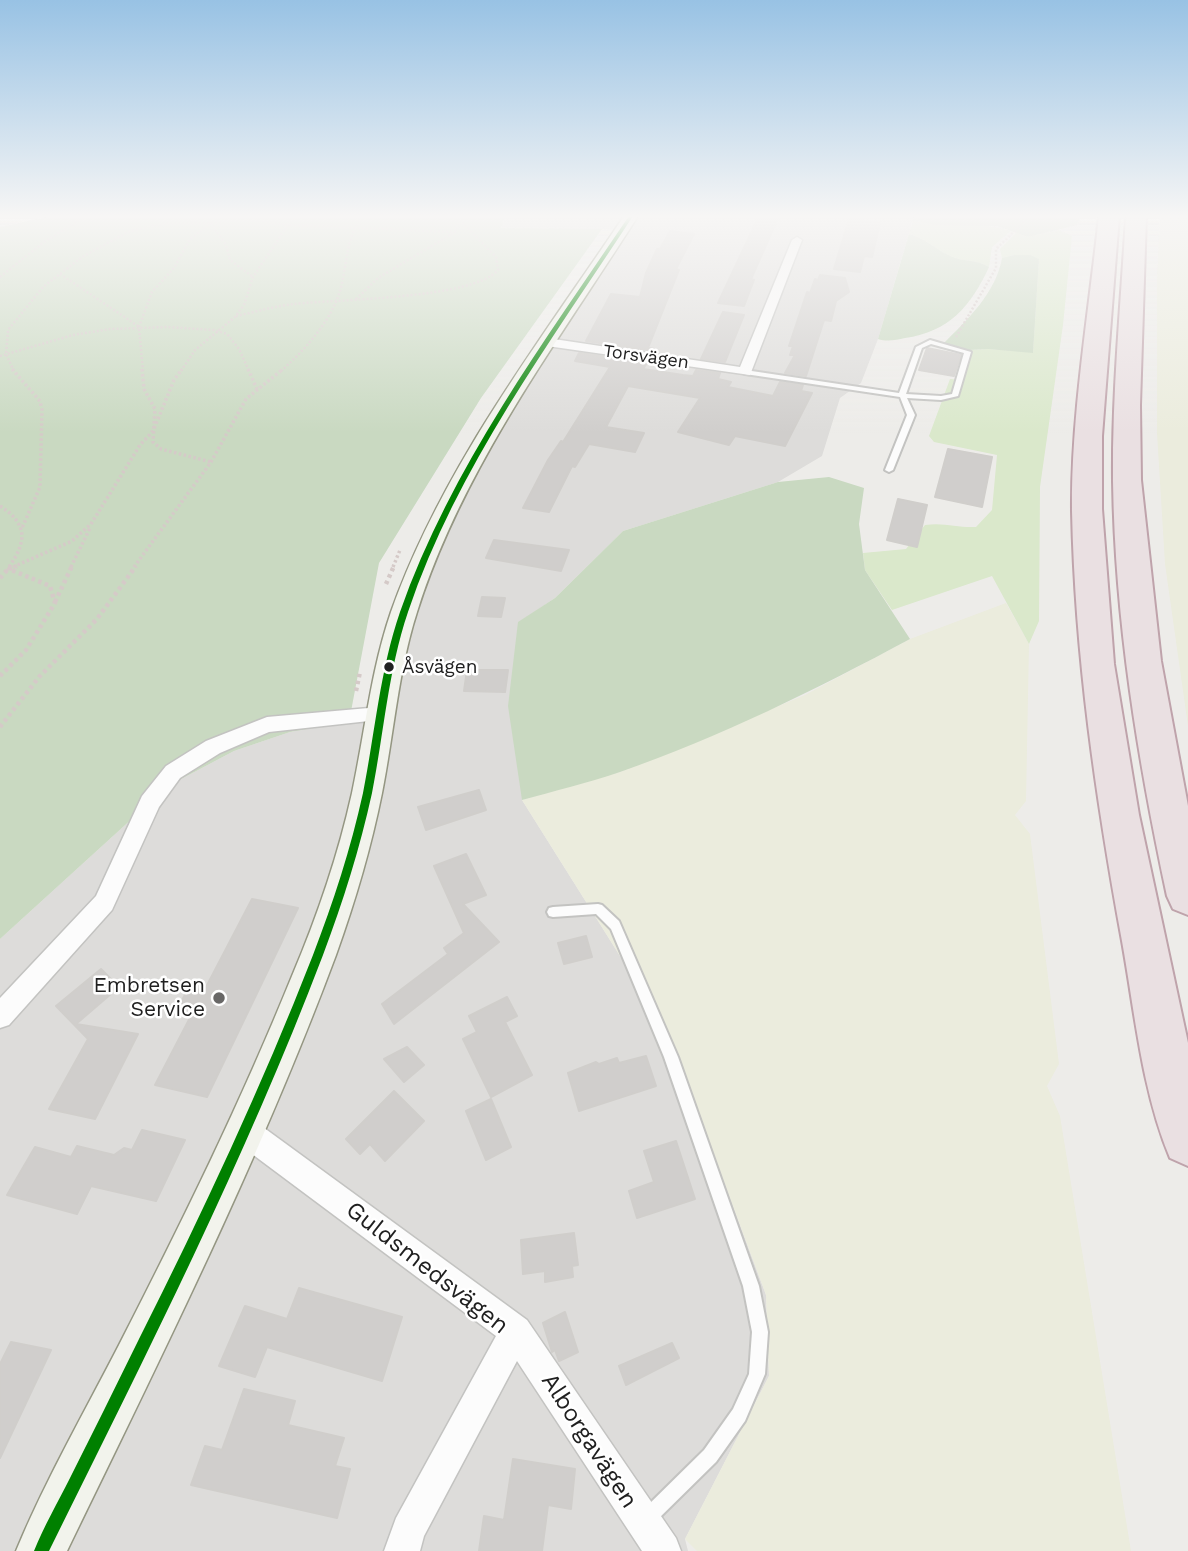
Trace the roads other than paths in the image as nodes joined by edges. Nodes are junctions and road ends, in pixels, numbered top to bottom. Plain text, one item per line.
1 (583, 288) edge
2 (778, 288) edge
3 (1102, 288) edge
4 (1133, 288) edge
5 (547, 342) junction
6 (745, 372) junction
7 (902, 395) junction
8 (889, 470) dead end
9 (367, 715) junction
10 (1188, 895) edge
11 (554, 912) dead end
12 (0, 1016) edge
13 (246, 1132) junction
14 (1188, 1140) edge
15 (516, 1331) junction
16 (642, 1523) junction
17 (41, 1551) edge
18 (402, 1551) edge
19 (663, 1551) edge

1 - 5 main road
2 - 6 street
3 - 14 highway
4 - 10 highway
5 - 6 street, Torsvägen
5 - 9 main road
6 - 7 lane, Torsvägen
7 - 7 lane, Torsvägen
7 - 8 lane
9 - 12 street
9 - 13 main road
11 - 16 lane
13 - 15 street, Guldsmedsvägen
13 - 17 main road
15 - 16 street, Alborgavägen
15 - 18 street, Guldsmedsvägen
16 - 19 street, Alborgavägen

